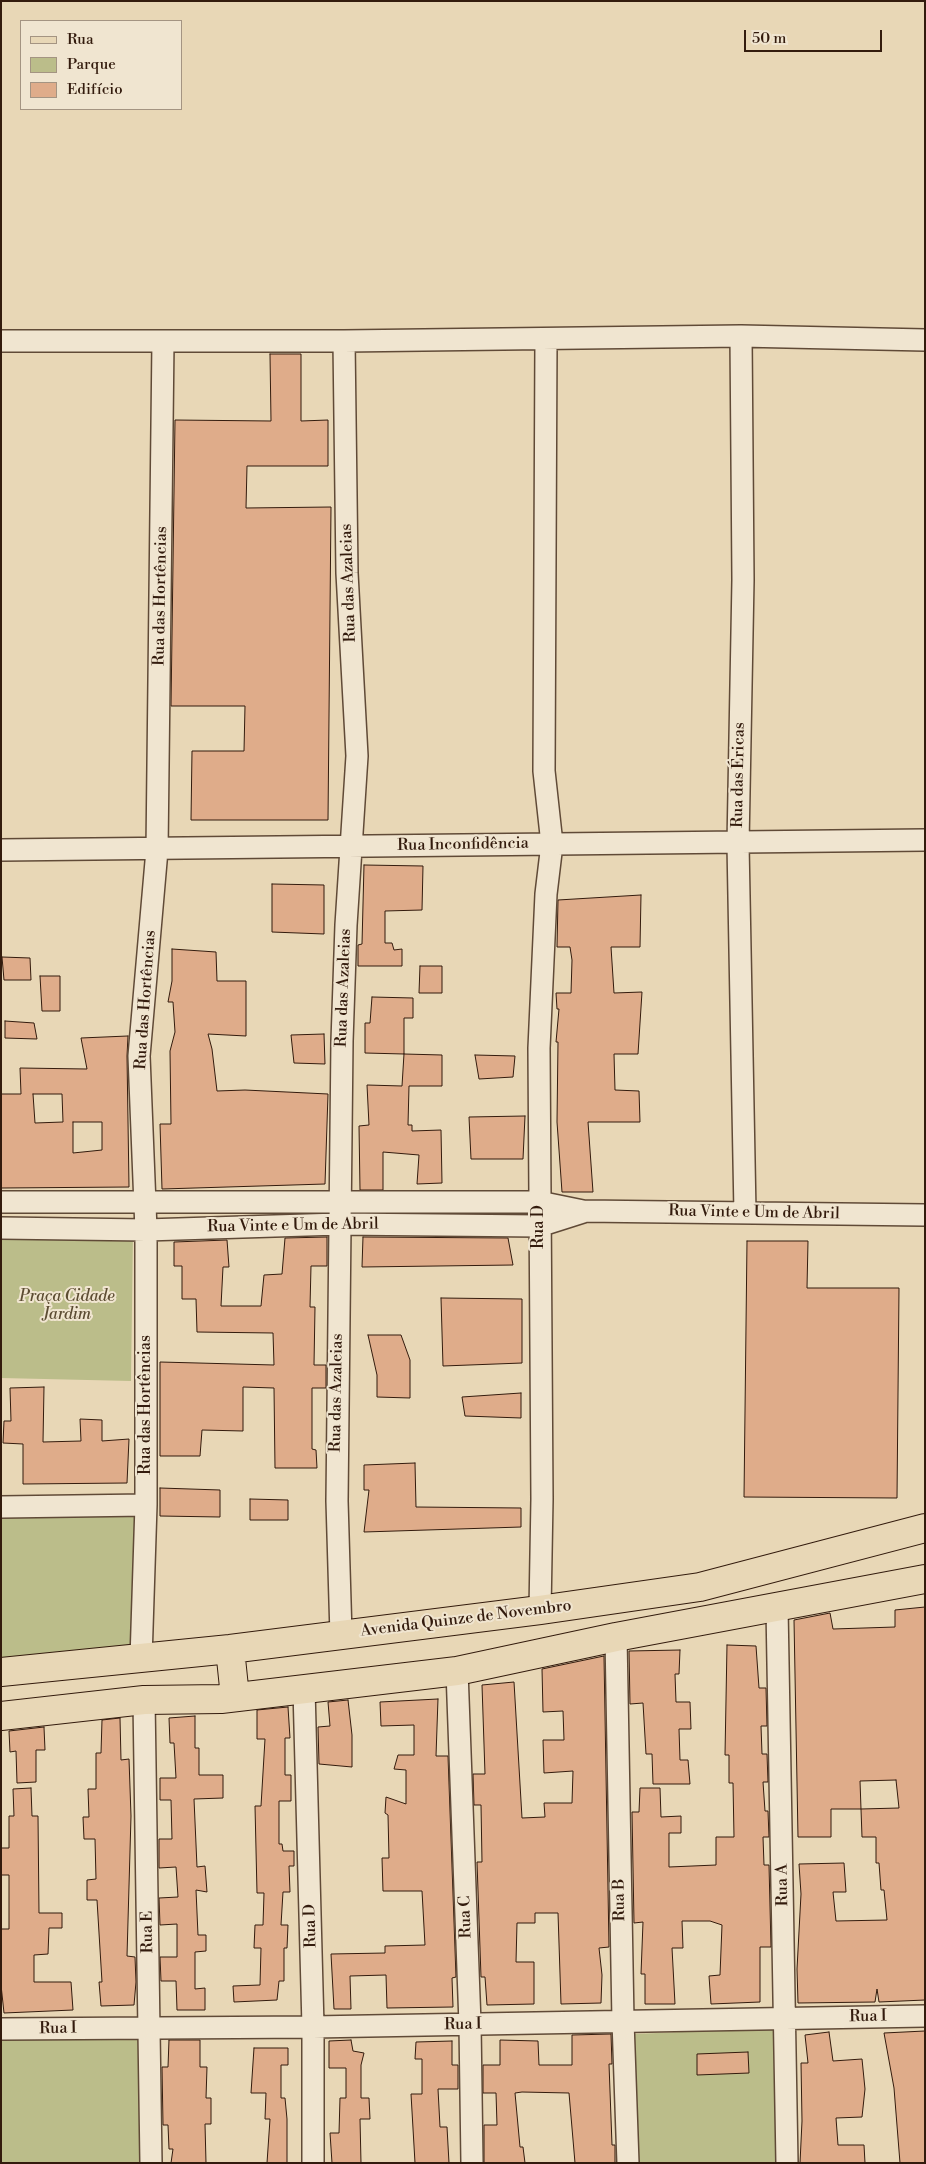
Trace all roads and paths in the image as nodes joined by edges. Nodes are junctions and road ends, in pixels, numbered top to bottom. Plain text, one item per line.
1 (741, 336) junction
2 (546, 339) junction
3 (925, 340) edge
4 (1, 341) edge
5 (163, 341) junction
6 (344, 341) junction
7 (925, 840) edge
8 (552, 844) junction
9 (738, 844) junction
10 (352, 848) junction
11 (1, 850) edge
12 (157, 850) junction
13 (1, 1202) edge
14 (144, 1202) junction
15 (339, 1202) junction
16 (539, 1202) junction
17 (583, 1212) junction
18 (745, 1213) junction
19 (925, 1215) edge
20 (339, 1224) junction
21 (539, 1226) junction
22 (1, 1228) edge
23 (146, 1230) junction
24 (146, 1505) junction
25 (1, 1507) edge
26 (925, 1528) edge
27 (747, 1575) junction
28 (925, 1579) edge
29 (540, 1610) junction
30 (768, 1610) junction
31 (341, 1635) junction
32 (616, 1637) junction
33 (230, 1649) junction
34 (141, 1659) junction
35 (457, 1671) junction
36 (1, 1672) edge
37 (304, 1689) junction
38 (235, 1698) junction
39 (144, 1700) junction
40 (1, 1716) edge
41 (925, 2016) edge
42 (786, 2018) junction
43 (623, 2022) junction
44 (470, 2024) junction
45 (149, 2027) junction
46 (313, 2027) junction
47 (1, 2030) edge
48 (151, 2163) edge
49 (313, 2163) edge
50 (472, 2163) edge
51 (628, 2163) edge
52 (787, 2163) edge

1 - 2 street
1 - 3 street
1 - 9 street, Rua das Éricas
2 - 6 street
2 - 8 street, Rua D
4 - 5 street
5 - 6 street
5 - 12 street, Rua das Hortências
6 - 10 street, Rua das Azaleias
7 - 9 street, Rua Inconfidência
8 - 9 street, Rua Inconfidência
8 - 10 street, Rua Inconfidência
8 - 16 street, Rua D
9 - 18 street, Rua das Éricas
10 - 12 street, Rua Inconfidência
10 - 15 street, Rua das Azaleias
11 - 12 street, Rua Inconfidência
12 - 14 street, Rua das Hortências
13 - 14 street, Rua Vinte e Um de Abril
14 - 15 street, Rua Vinte e Um de Abril
14 - 23 street, Rua das Hortências
15 - 16 street, Rua Vinte e Um de Abril
15 - 20 street, Rua das Azaleias
16 - 17 street, Rua Vinte e Um de Abril
16 - 21 street, Rua D
17 - 18 street, Rua Vinte e Um de Abril
17 - 21 street, Rua Vinte e Um de Abril
18 - 19 street, Rua Vinte e Um de Abril
20 - 21 street, Rua Vinte e Um de Abril
20 - 23 street, Rua Vinte e Um de Abril
20 - 31 street, Rua das Azaleias
21 - 29 street, Rua D
22 - 23 street, Rua Vinte e Um de Abril
23 - 24 street, Rua das Hortências
24 - 25 street
24 - 34 street, Rua das Hortências
26 - 27 main road, Avenida Quinze de Novembro
27 - 29 main road, Avenida Quinze de Novembro
27 - 30 main road
28 - 30 main road
29 - 31 main road, Avenida Quinze de Novembro
30 - 32 main road
30 - 42 street, Rua A
31 - 33 main road, Avenida Quinze de Novembro
32 - 35 main road
32 - 43 street, Rua B
33 - 34 main road, Avenida Quinze de Novembro
33 - 38 main road
34 - 36 main road, Avenida Quinze de Novembro
35 - 37 main road
35 - 44 street, Rua C
37 - 38 main road
37 - 46 street, Rua D
38 - 39 main road
39 - 40 main road
39 - 45 street, Rua E
41 - 42 street, Rua I
42 - 43 street, Rua I
42 - 52 street, Rua A
43 - 44 street, Rua I
43 - 51 street, Rua B
44 - 46 street, Rua I
44 - 50 street, Rua C
45 - 46 street, Rua I
45 - 47 street, Rua I
45 - 48 street, Rua E
46 - 49 street, Rua D

